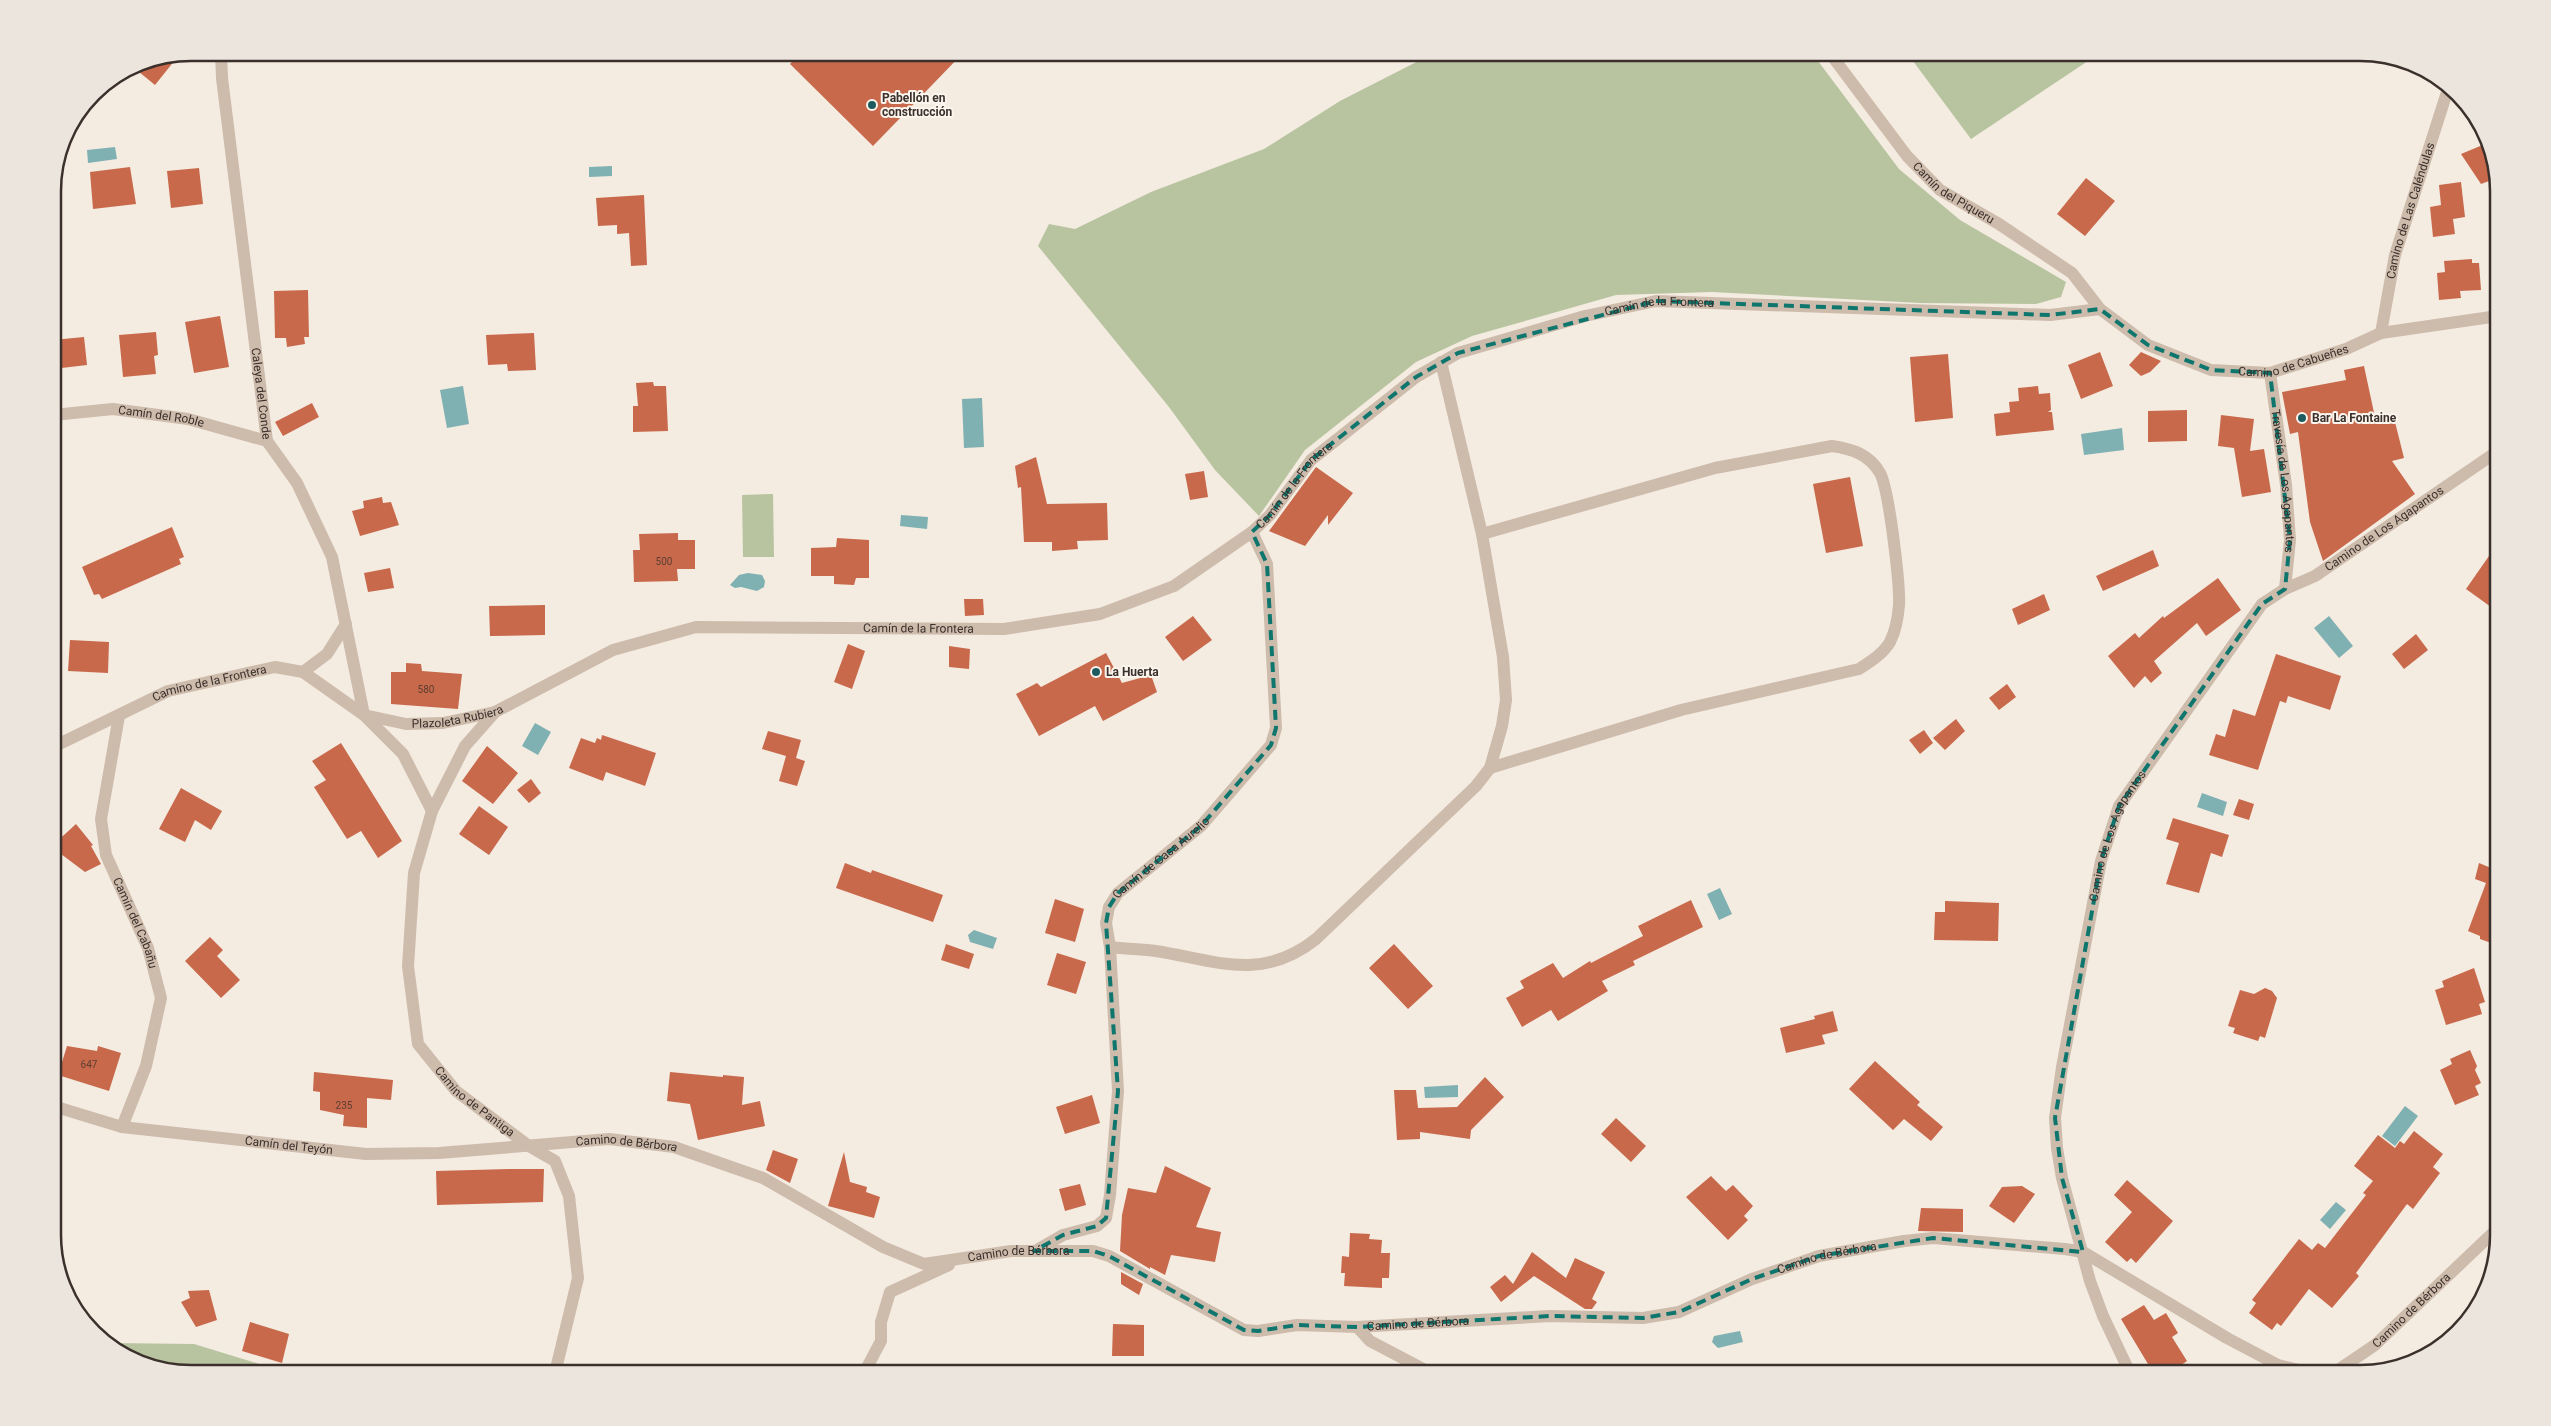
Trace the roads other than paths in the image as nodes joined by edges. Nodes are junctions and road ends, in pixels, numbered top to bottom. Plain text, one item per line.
1 (222, 61) edge
2 (1836, 61) edge
3 (2446, 94) edge
4 (2100, 309) junction
5 (2489, 317) edge
6 (2381, 333) junction
7 (1441, 362) junction
8 (2270, 373) junction
9 (62, 414) edge
10 (267, 441) junction
11 (2489, 457) edge
12 (1252, 532) junction
13 (1482, 534) junction
14 (2285, 589) junction
15 (346, 624) junction
16 (303, 672) junction
17 (495, 712) junction
18 (364, 715) junction
19 (119, 716) junction
20 (62, 742) edge
21 (1490, 768) junction
22 (432, 811) junction
23 (1110, 947) junction
24 (62, 1109) edge
25 (122, 1127) junction
26 (528, 1146) junction
27 (2490, 1236) edge
28 (1034, 1251) junction
29 (2083, 1252) junction
30 (965, 1258) junction
31 (1357, 1327) junction
32 (557, 1365) edge
33 (869, 1365) edge
34 (1414, 1365) edge
35 (2126, 1365) edge
36 (2278, 1365) edge
37 (2348, 1365) edge

1 - 10 street, Caleya del Conde
2 - 4 street, Camín del Piqueru
3 - 6 street, Camino de Las Caléndulas
4 - 7 street, Camín de la Frontera
4 - 8 street, Camino de Cabueñes
5 - 6 street, Camino de Cabueñes
6 - 8 street, Camino de Cabueñes
7 - 12 street, Camín de la Frontera
7 - 13 street
8 - 14 street, Travesía de Los Agapantos
9 - 10 street, Camín del Roble
10 - 15 street, Caleya del Conde
11 - 14 street, Camino de Los Agapantos
12 - 17 street, Camín de la Frontera
12 - 23 street, Camín de Casa Aurelio
13 - 21 street
13 - 21 street
14 - 29 street, Camino de Los Agapantos
15 - 16 street
15 - 18 street, Caleya del Conde
16 - 18 street, Camino de la Frontera
16 - 19 street, Camino de la Frontera
17 - 18 street, Plazoleta Rubiera
17 - 22 street, Plazoleta Rubiera
18 - 22 street, Plazoleta Rubiera
19 - 20 street, Camino de la Frontera
19 - 25 street, Camín del Cabañu
21 - 23 street
22 - 26 street, Camino de Pantiga
23 - 28 street, Camín de Casa Aurelio
24 - 25 street, Camín del Teyón
25 - 26 street, Camín del Teyón
26 - 30 street, Camino de Bérbora
26 - 32 street, Camino de Pantiga
27 - 37 street, Camino de Bérbora
28 - 30 street, Camino de Bérbora
28 - 31 street, Camino de Bérbora
29 - 31 street, Camino de Bérbora
29 - 35 street, Camino de Los Agapantos
29 - 36 street, Camino de Bérbora
30 - 33 street
31 - 34 street

